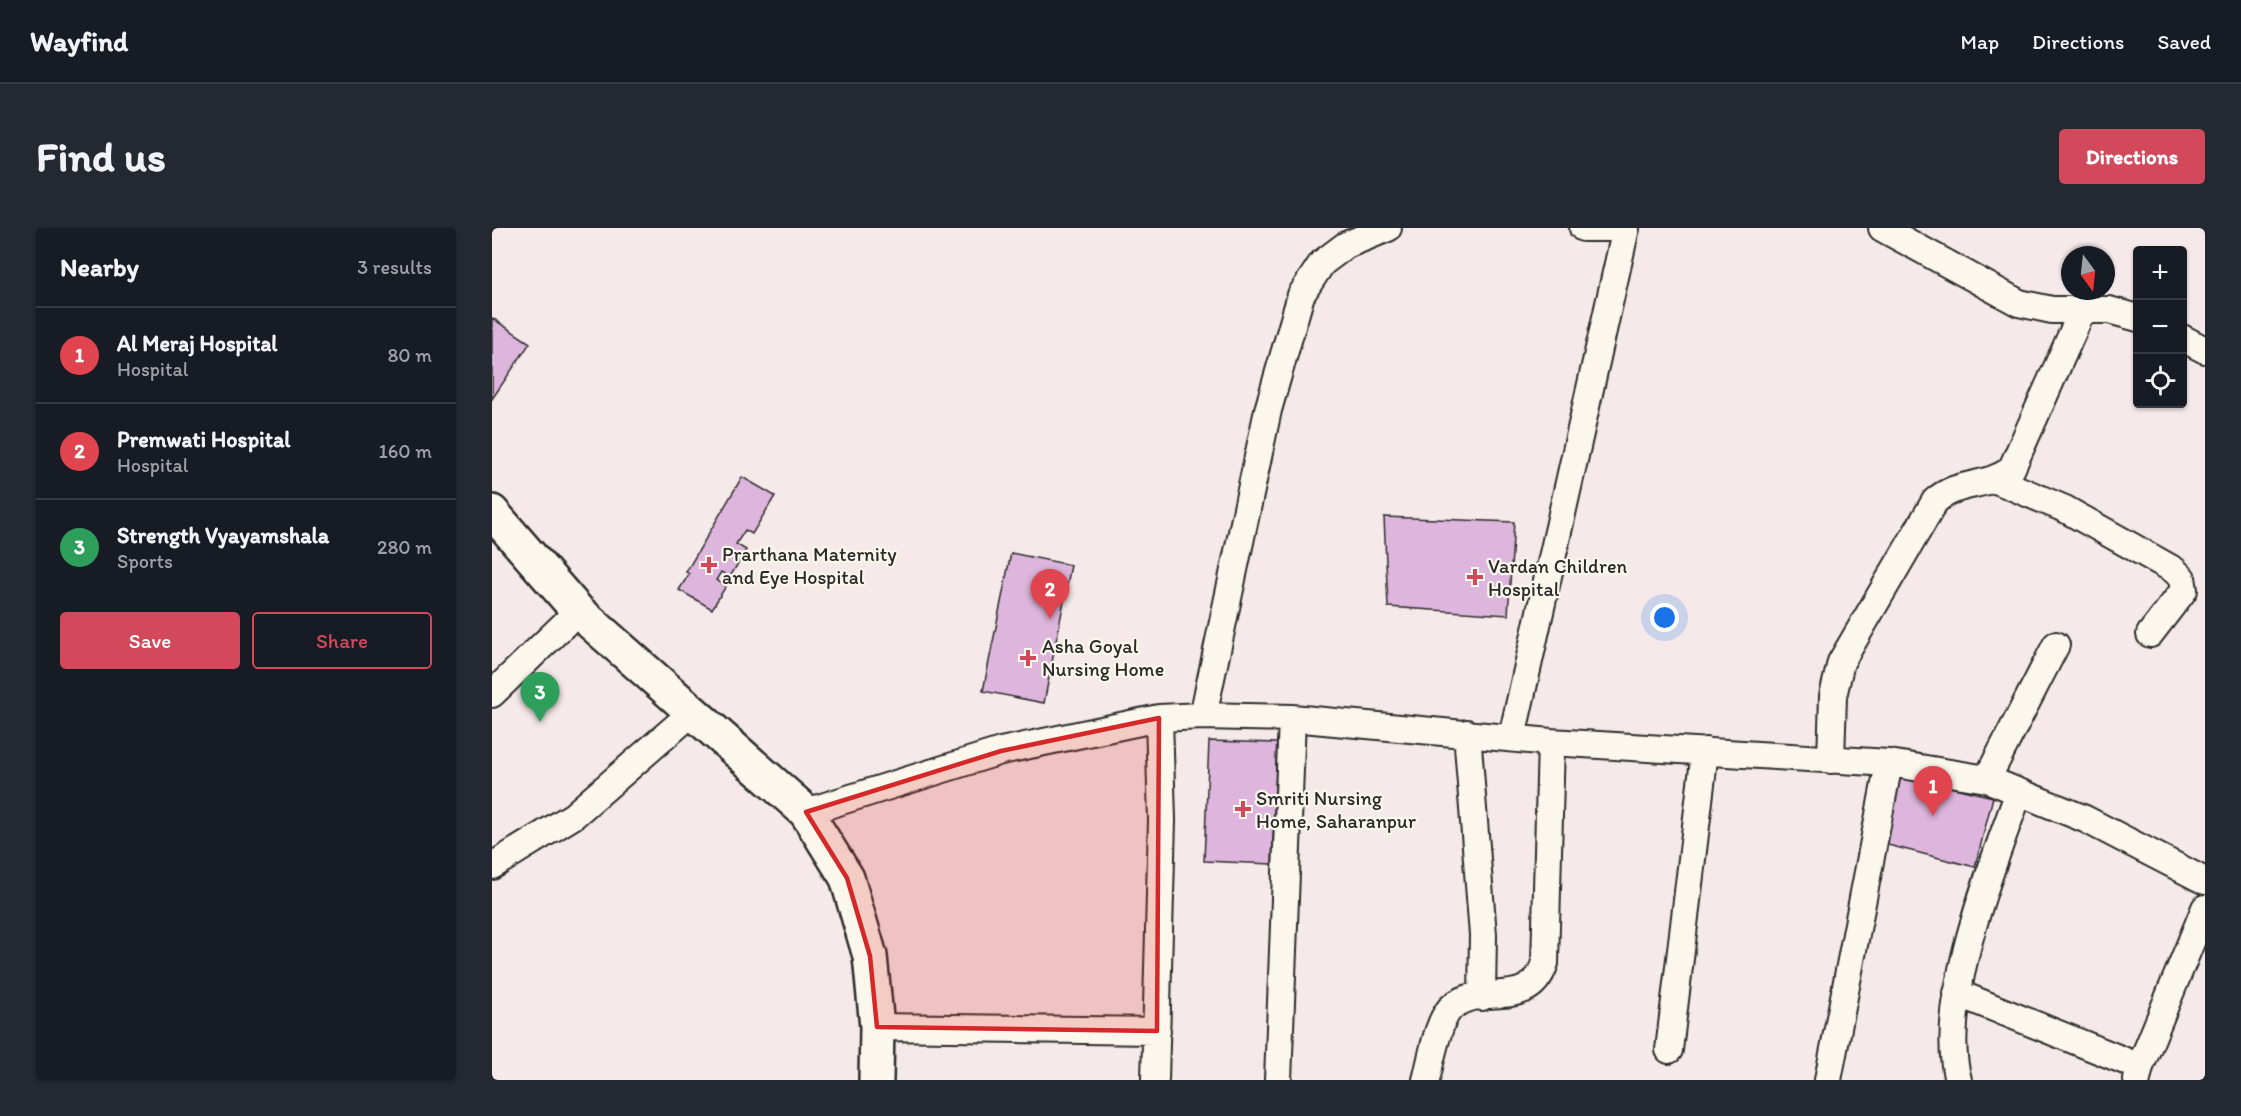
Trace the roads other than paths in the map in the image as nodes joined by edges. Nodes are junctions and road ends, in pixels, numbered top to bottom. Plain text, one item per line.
1 (1388, 228) edge
2 (1583, 228) edge
3 (1615, 228) edge
4 (1626, 228) edge
5 (1882, 228) edge
6 (2082, 309) junction
7 (2133, 317) edge
8 (2187, 341) edge
9 (2205, 350) edge
10 (1996, 480) junction
11 (492, 512) edge
12 (578, 611) junction
13 (2150, 634) dead end
14 (2056, 645) dead end
15 (492, 694) edge
16 (694, 711) junction
17 (1203, 716) junction
18 (1160, 718) junction
19 (1292, 718) junction
20 (1467, 733) junction
21 (1512, 737) junction
22 (1551, 742) junction
23 (1705, 751) junction
24 (1831, 760) junction
25 (1889, 763) junction
26 (1987, 779) junction
27 (2019, 792) junction
28 (806, 812) junction
29 (492, 866) edge
30 (2205, 881) edge
31 (2205, 908) edge
32 (1957, 993) junction
33 (1482, 997) junction
34 (877, 1027) junction
35 (1157, 1031) junction
36 (1669, 1050) dead end
37 (2138, 1073) edge
38 (876, 1080) edge
39 (1155, 1080) edge
40 (1278, 1080) edge
41 (1426, 1080) edge
42 (1828, 1080) edge
43 (1958, 1080) edge

1 - 17 street
2 - 3 street
4 - 21 street
5 - 6 street
6 - 7 street
6 - 10 street
8 - 9 street
10 - 13 street
10 - 24 street
11 - 12 street
12 - 15 street
12 - 16 street
14 - 26 street
16 - 28 street
16 - 29 street
17 - 18 street
17 - 19 street
18 - 28 street
18 - 35 street
19 - 20 street
19 - 40 street
20 - 21 street
20 - 33 street
21 - 22 street
22 - 23 street
22 - 33 street
23 - 24 street
23 - 36 street
24 - 25 street
25 - 26 street
25 - 42 street
26 - 27 street
27 - 30 street
27 - 32 street
28 - 34 street
31 - 37 street
32 - 37 street
32 - 43 street
33 - 41 street
34 - 35 street
34 - 38 street
35 - 39 street

